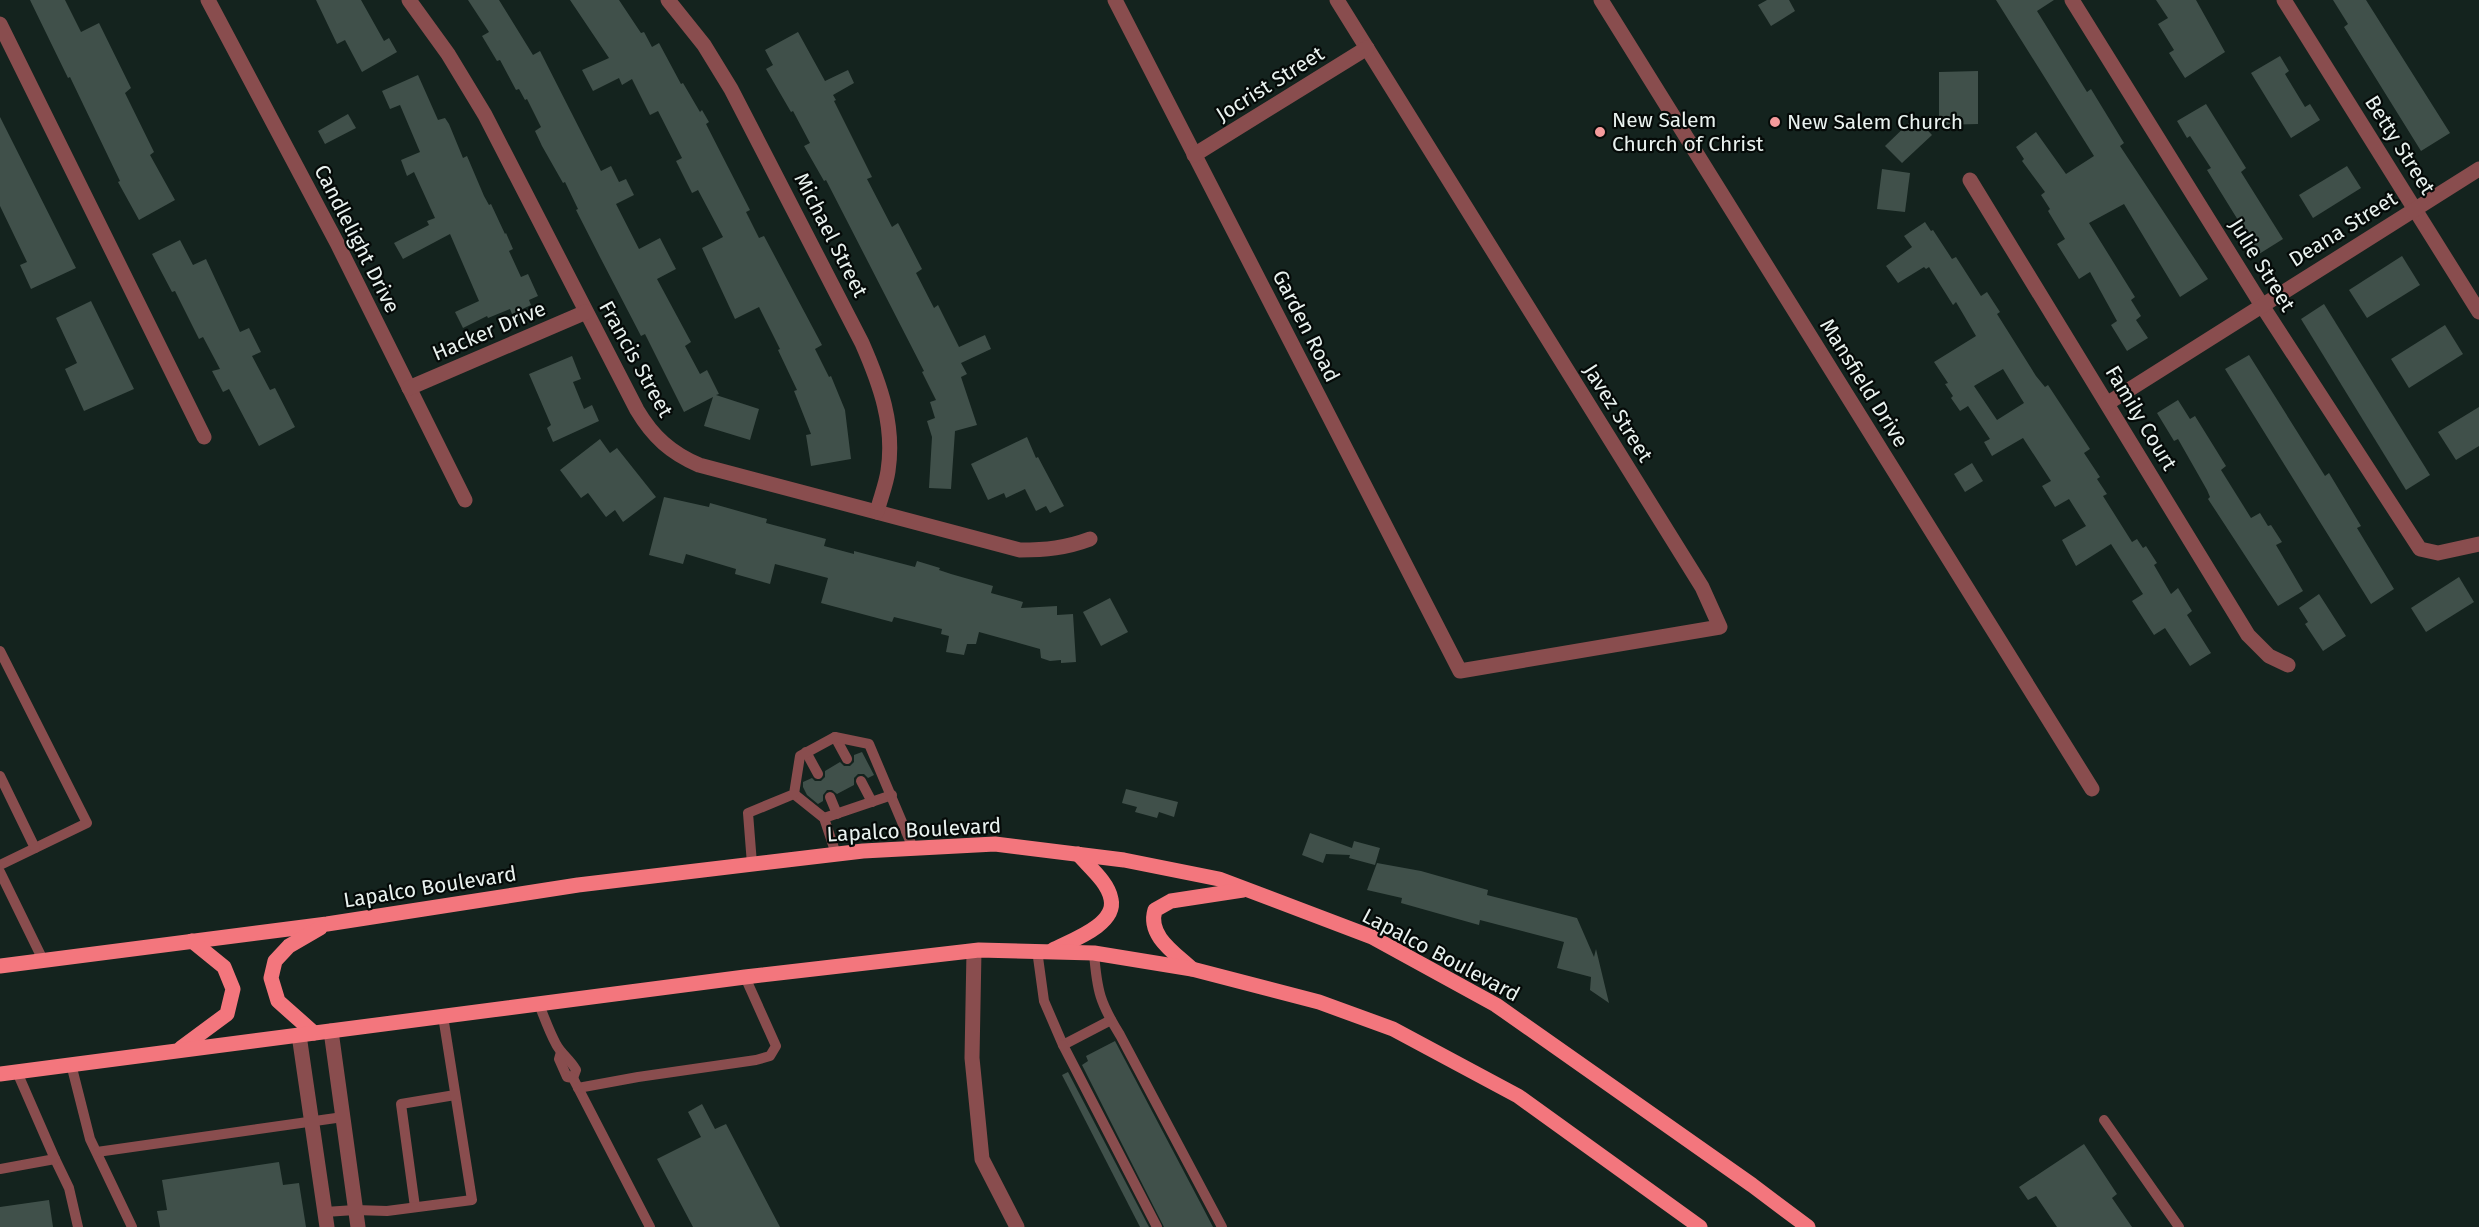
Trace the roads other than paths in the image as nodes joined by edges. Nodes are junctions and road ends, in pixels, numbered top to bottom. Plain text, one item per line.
1 (208, 0) edge
2 (409, 0) edge
3 (668, 0) edge
4 (1114, 0) edge
5 (1337, 0) edge
6 (1601, 0) edge
7 (2072, 0) edge
8 (2284, 0) edge
9 (0, 24) edge
10 (1367, 48) junction
11 (1194, 155) junction
12 (2479, 169) edge
13 (1970, 180) dead end
14 (2415, 208) junction
15 (2261, 304) junction
16 (586, 312) junction
17 (2479, 312) edge
18 (409, 388) junction
19 (2108, 403) junction
20 (204, 437) dead end
21 (465, 500) dead end
22 (877, 512) junction
23 (1090, 539) dead end
24 (2479, 544) edge
25 (0, 651) edge
26 (2288, 665) dead end
27 (1460, 671) joint
28 (836, 737) junction
29 (806, 752) junction
30 (847, 759) dead end
31 (818, 774) dead end
32 (0, 776) edge
33 (861, 781) dead end
34 (2092, 789) dead end
35 (794, 794) junction
36 (892, 795) junction
37 (830, 797) dead end
38 (872, 802) junction
39 (837, 814) junction
40 (824, 818) junction
41 (35, 848) junction
42 (913, 848) junction
43 (836, 854) junction
44 (1078, 854) junction
45 (752, 864) junction
46 (0, 865) edge
47 (0, 872) edge
48 (1246, 890) junction
49 (327, 924) junction
50 (192, 941) junction
51 (974, 951) junction
52 (1044, 951) junction
53 (1094, 953) junction
54 (43, 960) junction
55 (0, 966) edge
56 (1192, 969) junction
57 (746, 976) junction
58 (539, 1004) junction
59 (442, 1016) junction
60 (1110, 1020) junction
61 (331, 1031) junction
62 (307, 1034) junction
63 (1063, 1045) junction
64 (179, 1050) junction
65 (71, 1064) junction
66 (17, 1072) junction
67 (0, 1074) edge
68 (575, 1083) junction
69 (455, 1095) junction
70 (343, 1117) junction
71 (2104, 1120) dead end
72 (312, 1122) junction
73 (96, 1152) junction
74 (55, 1159) junction
75 (0, 1169) edge
76 (415, 1208) junction
77 (355, 1210) junction
78 (326, 1219) edge
79 (78, 1227) edge
80 (132, 1227) edge
81 (358, 1227) edge
82 (650, 1227) edge
83 (1017, 1227) edge
84 (1157, 1227) edge
85 (1222, 1227) edge
86 (1700, 1227) edge
87 (1808, 1227) edge
88 (2179, 1227) edge

1 - 18 street, Candlelight Drive
2 - 16 street, Francis Street
3 - 22 street, Michael Street
4 - 11 street, Garden Road
5 - 10 street, Javez Street
6 - 34 street, Mansfield Drive
7 - 15 street, Julie Street
8 - 14 street, Betty Street
9 - 20 street
10 - 11 street, Jocrist Street
10 - 27 street, Javez Street
11 - 27 street, Garden Road
12 - 14 street, Deana Street
13 - 19 street, Family Court
14 - 15 street, Deana Street
14 - 17 street, Betty Street
15 - 19 street, Deana Street
15 - 24 street, Julie Street
16 - 18 street, Hacker Drive
16 - 22 street, Francis Street
18 - 21 street, Candlelight Drive
19 - 26 street, Family Court
22 - 23 street, Francis Street
25 - 41 lane
28 - 29 lane
28 - 30 lane
28 - 36 lane
29 - 31 lane
29 - 35 lane
32 - 41 lane
33 - 38 lane
35 - 40 lane
35 - 45 lane
36 - 38 lane
36 - 42 lane
37 - 39 lane
38 - 39 lane
39 - 40 lane
40 - 43 lane
41 - 46 lane
42 - 43 main road, Lapalco Boulevard
42 - 44 main road, Lapalco Boulevard
43 - 45 main road, Lapalco Boulevard
44 - 48 main road, Lapalco Boulevard
44 - 52 main road
45 - 49 main road, Lapalco Boulevard
47 - 54 lane
48 - 56 main road
48 - 87 main road, Lapalco Boulevard
49 - 50 main road, Lapalco Boulevard
49 - 62 main road
50 - 54 main road, Lapalco Boulevard
50 - 64 main road
51 - 52 main road
51 - 57 main road
51 - 83 street
52 - 53 main road
52 - 63 lane
53 - 56 main road
53 - 60 lane
54 - 55 main road, Lapalco Boulevard
56 - 86 main road
57 - 58 main road
57 - 68 lane
58 - 59 main road
58 - 68 lane
59 - 61 main road
59 - 69 lane
60 - 63 lane
60 - 85 lane
61 - 62 main road
61 - 70 street
62 - 64 main road
62 - 72 street
63 - 84 lane
64 - 65 main road
65 - 66 main road
65 - 73 lane
66 - 67 main road
66 - 74 lane
68 - 82 lane
69 - 76 lane
69 - 76 lane
70 - 72 lane
70 - 77 street
71 - 88 lane
72 - 73 lane
72 - 78 street
73 - 80 lane
74 - 75 lane
74 - 79 lane
76 - 77 lane
77 - 78 lane
77 - 81 street

